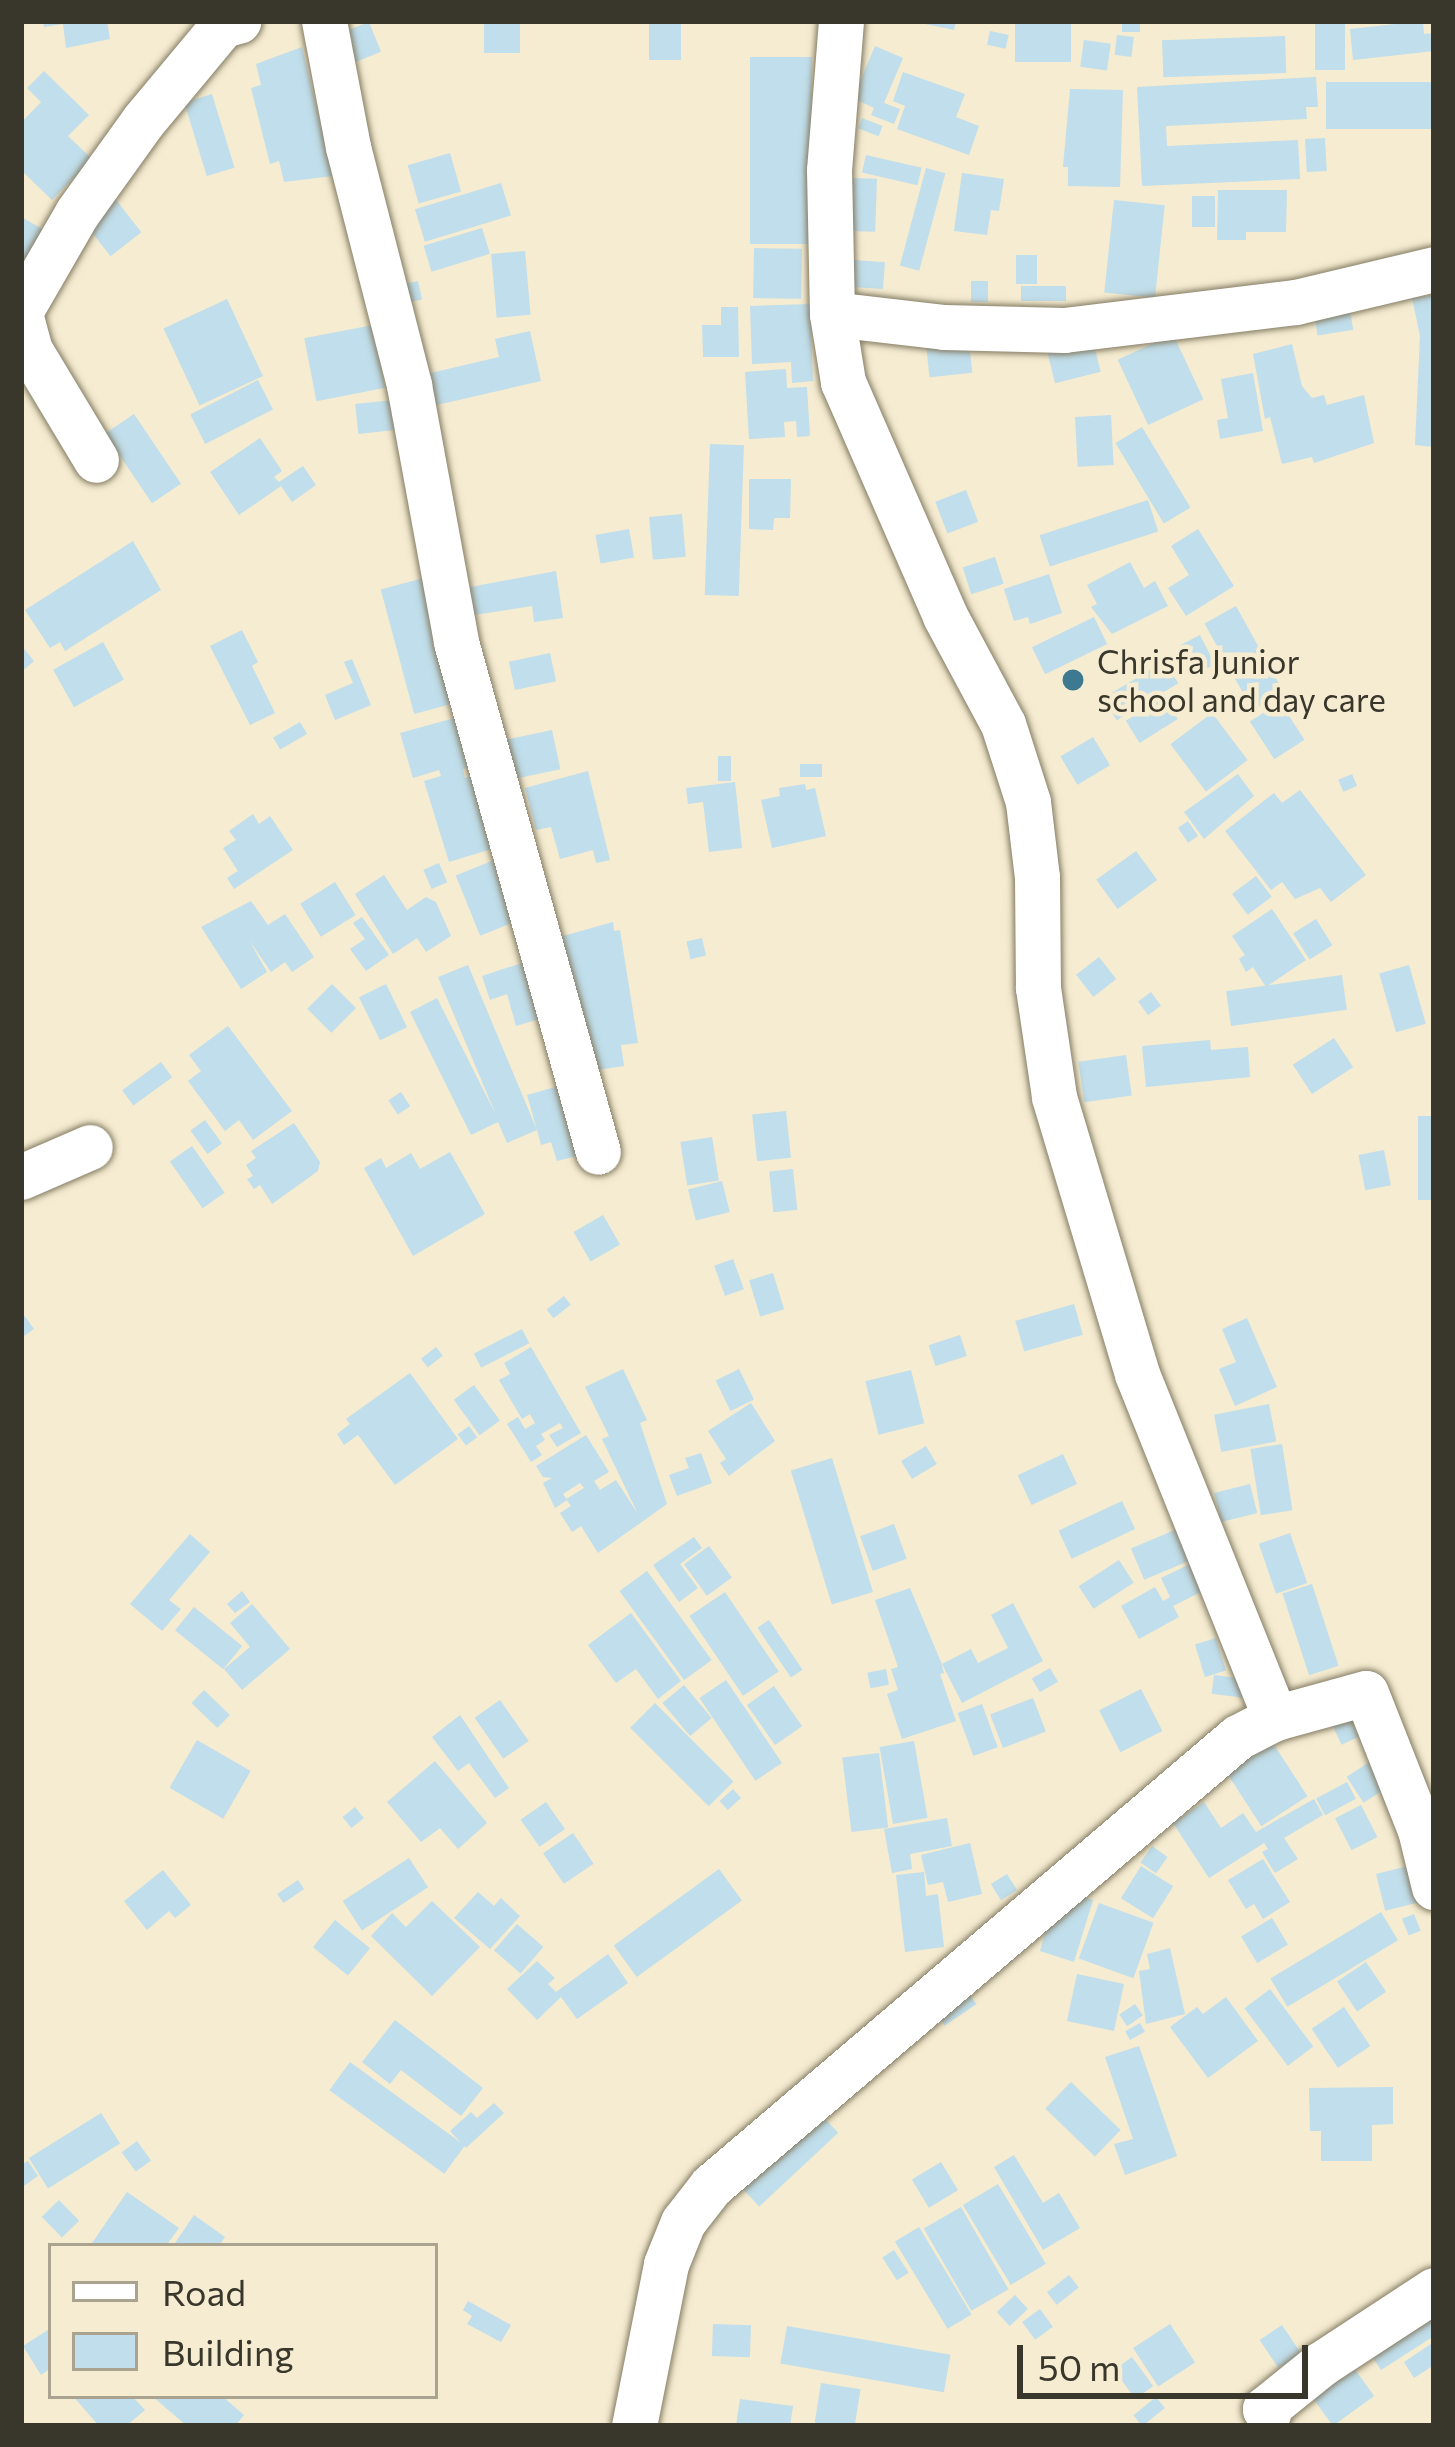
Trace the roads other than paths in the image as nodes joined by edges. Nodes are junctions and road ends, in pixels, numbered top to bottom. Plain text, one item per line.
1 (324, 21) edge
2 (841, 21) edge
3 (228, 22) edge
4 (1434, 268) edge
5 (21, 314) edge
6 (832, 314) junction
7 (96, 460) dead end
8 (90, 1147) dead end
9 (598, 1152) dead end
10 (21, 1177) edge
11 (1275, 1718) junction
12 (1434, 1887) edge
13 (1434, 2290) edge
14 (1268, 2414) dead end
15 (634, 2426) edge

1 - 9 street
2 - 6 street
3 - 5 street
4 - 6 street
5 - 7 street
6 - 11 street
8 - 10 street
11 - 12 street
11 - 15 street
13 - 14 street

